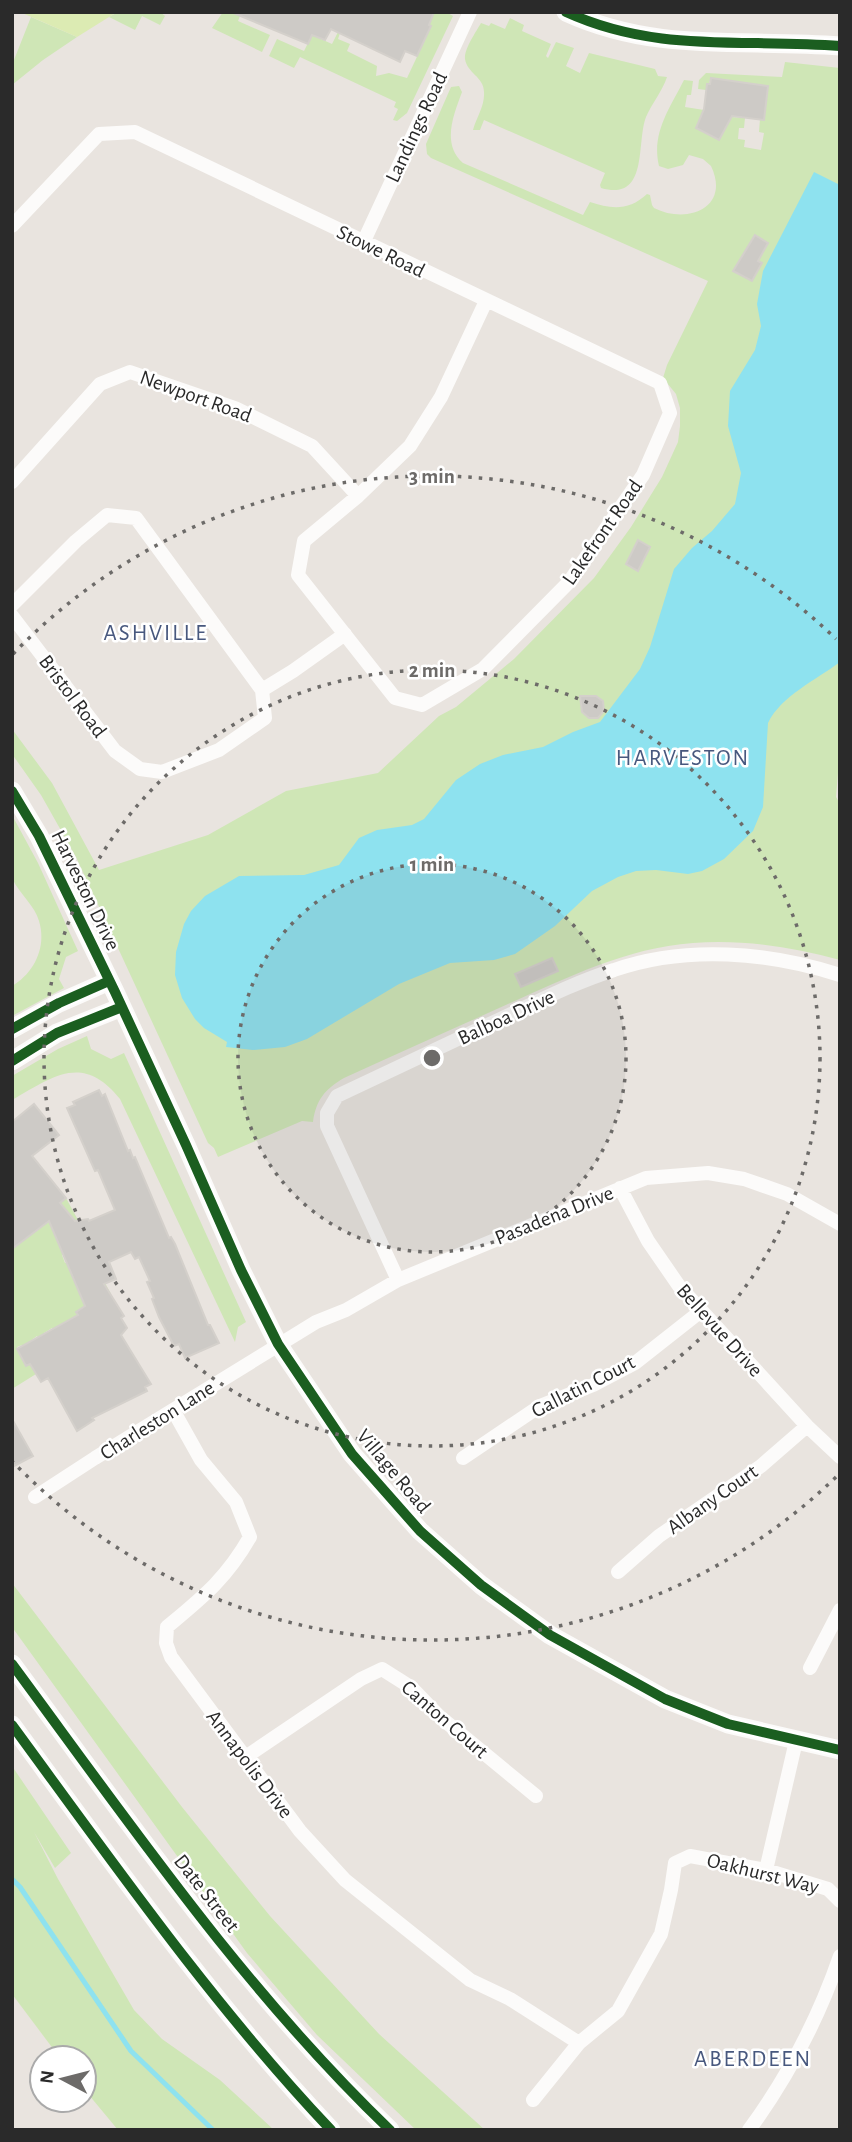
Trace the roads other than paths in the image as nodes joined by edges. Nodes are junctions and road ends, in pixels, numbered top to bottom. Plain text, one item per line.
1 (470, 12) edge
2 (566, 12) edge
3 (840, 46) edge
4 (12, 226) edge
5 (363, 243) junction
6 (486, 302) junction
7 (660, 383) joint
8 (12, 482) edge
9 (358, 496) junction
10 (12, 605) edge
11 (12, 616) edge
12 (345, 634) junction
13 (262, 690) junction
14 (12, 791) edge
15 (840, 975) edge
16 (109, 981) junction
17 (122, 1007) junction
18 (12, 1028) edge
19 (12, 1061) edge
20 (620, 1188) junction
21 (840, 1224) edge
22 (398, 1280) junction
23 (701, 1311) junction
24 (278, 1344) junction
25 (173, 1410) junction
26 (807, 1426) junction
27 (840, 1457) edge
28 (463, 1458) dead end
29 (36, 1497) dead end
30 (618, 1572) dead end
31 (840, 1611) edge
32 (12, 1664) edge
33 (810, 1668) dead end
34 (12, 1725) edge
35 (796, 1741) junction
36 (840, 1750) edge
37 (244, 1758) junction
38 (536, 1796) dead end
39 (766, 1870) junction
40 (840, 1901) edge
41 (840, 1956) edge
42 (579, 2043) junction
43 (533, 2100) dead end
44 (331, 2130) edge
45 (390, 2130) edge
46 (749, 2130) edge

1 - 5 street, Landings Road
2 - 3 street
4 - 5 street, Stowe Road
5 - 6 street, Stowe Road
6 - 7 street, Stowe Road
6 - 9 street
7 - 12 street, Lakefront Road
8 - 9 street, Newport Road
9 - 12 street
10 - 13 street
11 - 13 street, Bristol Road
12 - 13 street
14 - 16 street, Harveston Drive
15 - 22 street, Balboa Drive
16 - 17 street, Harveston Drive
16 - 18 street
17 - 19 street
17 - 24 street, Village Road
20 - 21 street, Pasadena Drive
20 - 22 street, Pasadena Drive
20 - 23 street, Bellevue Drive
22 - 24 street, Pasadena Drive
23 - 26 street, Bellevue Drive
23 - 28 street, Gallatin Court
24 - 25 street, Charleston Lane
24 - 35 street, Village Road
25 - 29 street, Charleston Lane
25 - 37 street, Annapolis Drive
26 - 27 street, Bellevue Drive
26 - 30 street, Albany Court
31 - 33 street
32 - 45 street, Date Street
34 - 44 street
35 - 36 street, Village Road
35 - 39 street
37 - 38 street, Canton Court
37 - 42 street, Annapolis Drive
39 - 40 street, Oakhurst Way
39 - 42 street, Oakhurst Way
41 - 46 street
42 - 43 street, Oakhurst Way

